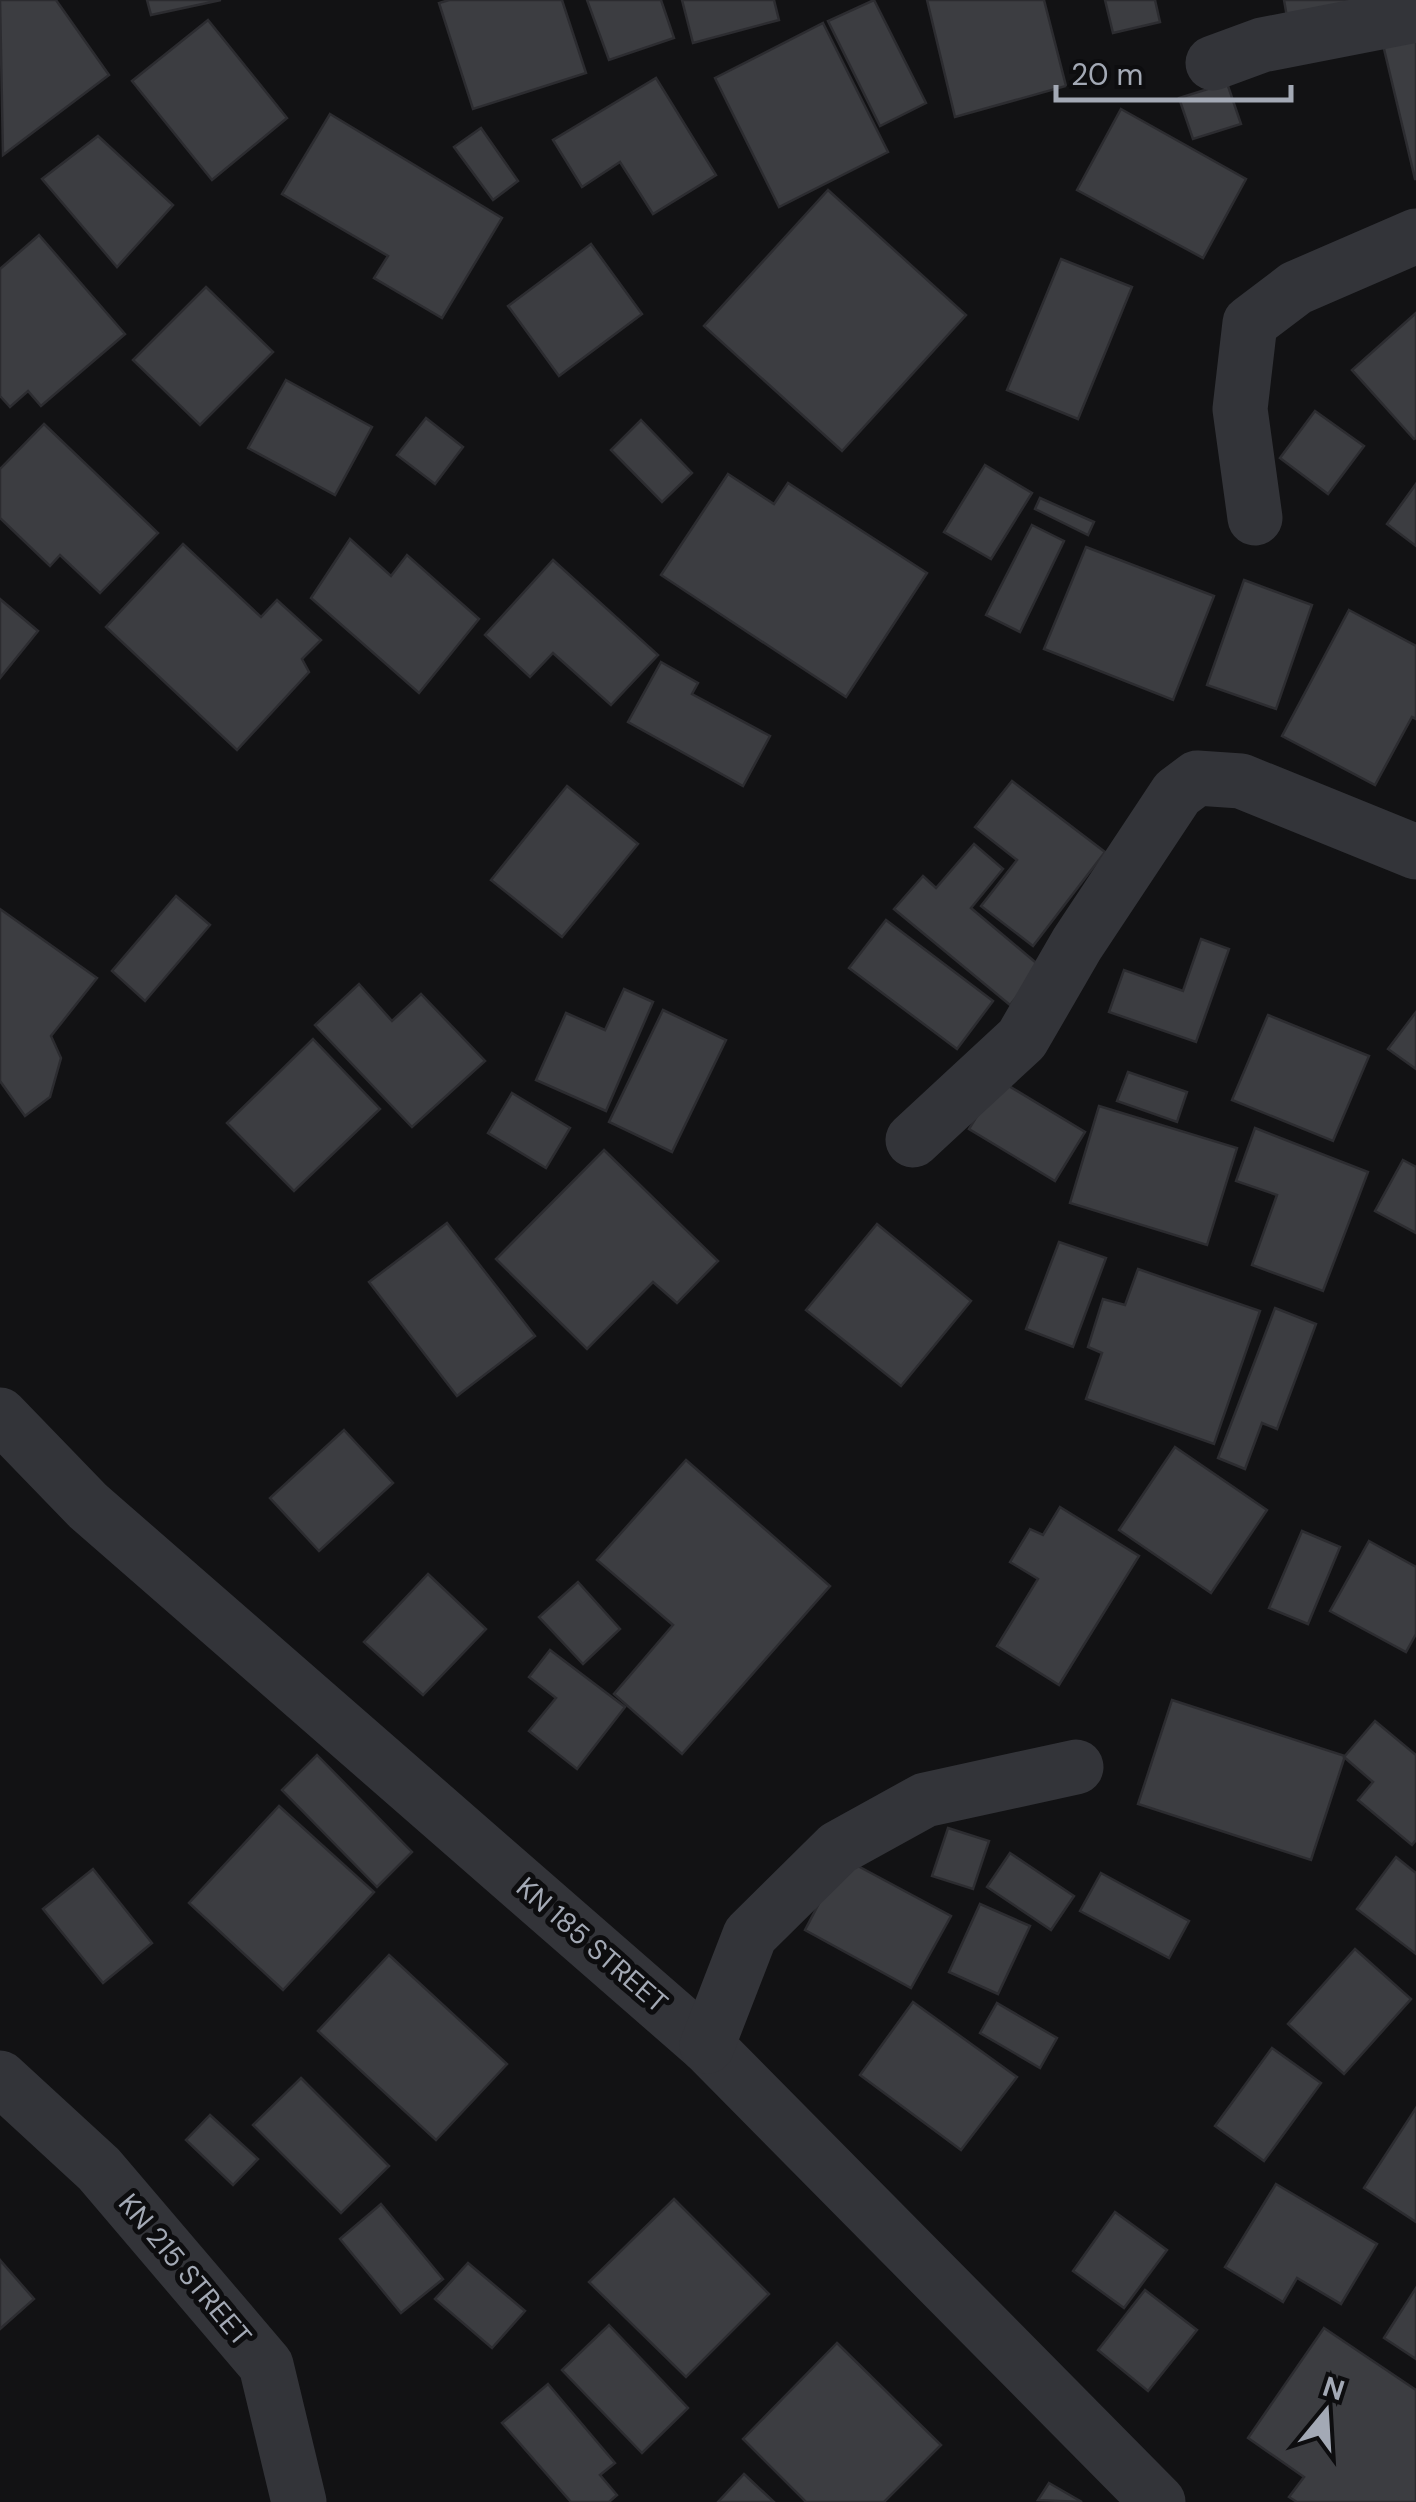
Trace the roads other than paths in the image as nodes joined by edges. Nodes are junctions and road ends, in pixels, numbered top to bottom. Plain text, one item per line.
1 (1416, 15) edge
2 (1213, 62) dead end
3 (1416, 236) edge
4 (1256, 518) dead end
5 (1416, 852) edge
6 (914, 1140) dead end
7 (0, 1415) edge
8 (1076, 1767) dead end
9 (707, 2046) junction
10 (0, 2078) edge
11 (299, 2502) edge
12 (1158, 2502) edge

1 - 2 street
3 - 4 street
5 - 6 street
7 - 9 street, KN 185 STREET
8 - 9 street
9 - 12 street, KN 185 STREET
10 - 11 street, KN 215 STREET

